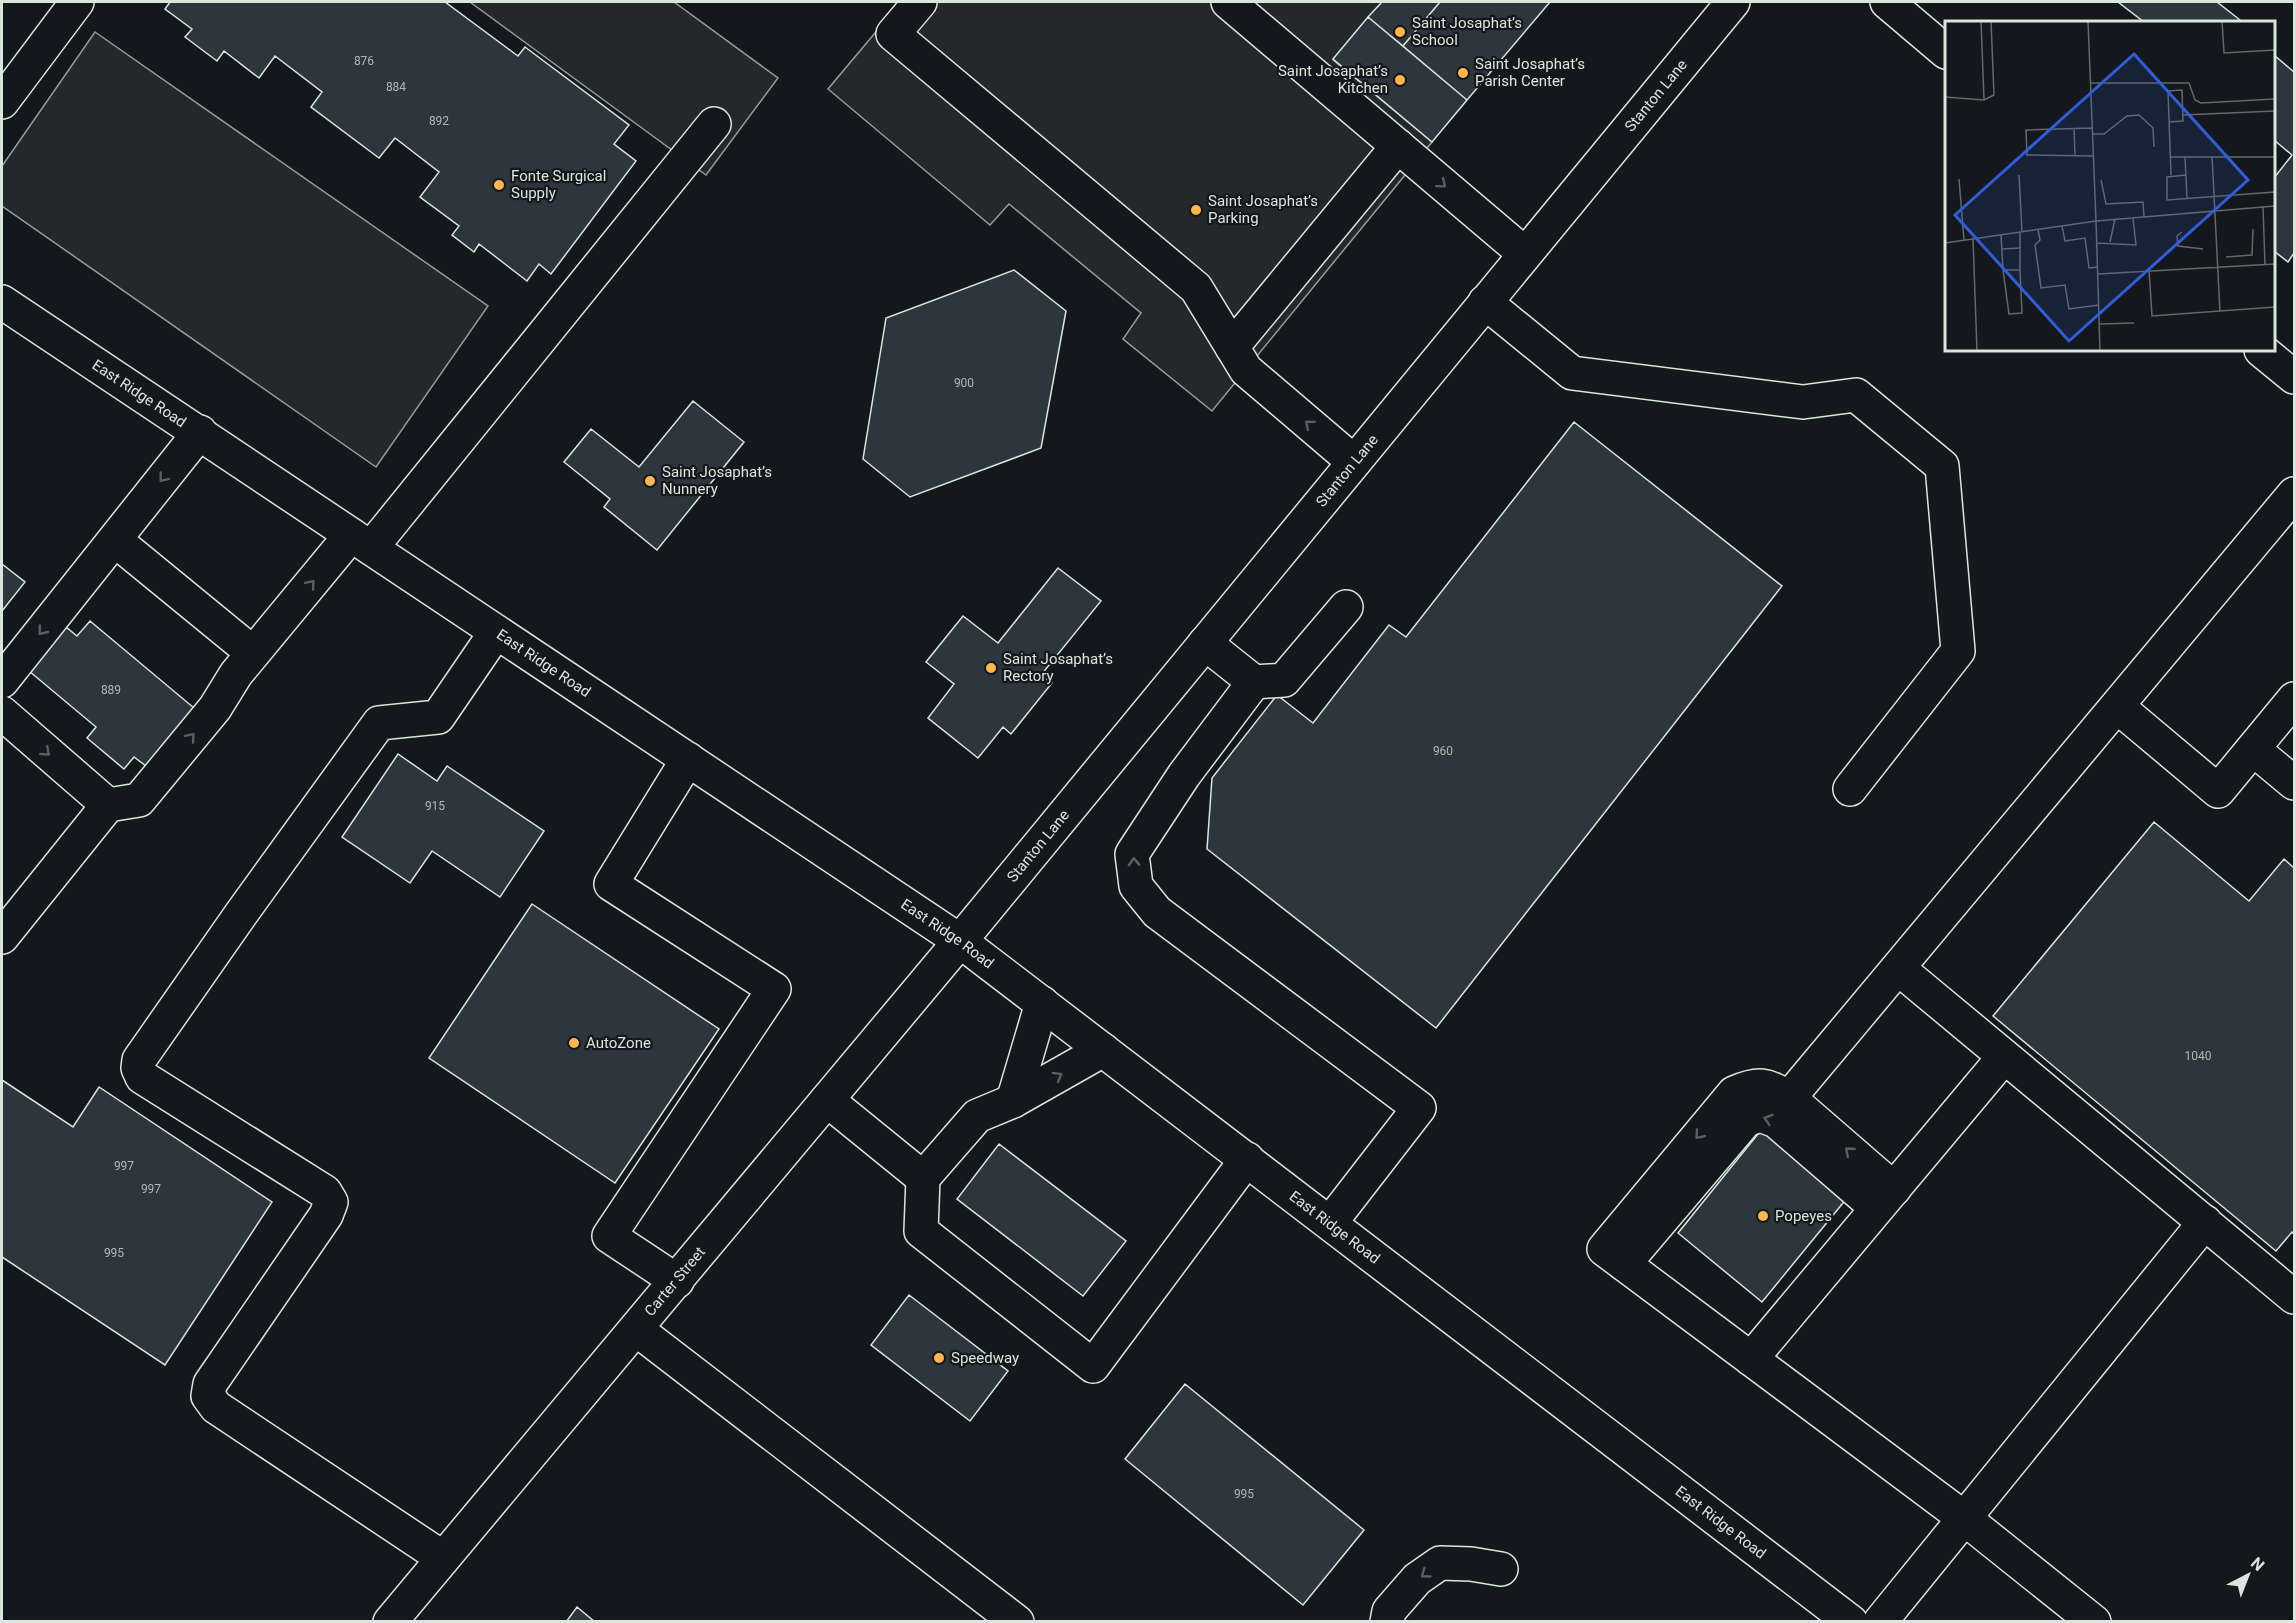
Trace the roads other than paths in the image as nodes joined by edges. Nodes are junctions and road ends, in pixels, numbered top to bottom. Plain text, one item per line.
1 (77, 2) edge
2 (920, 2) edge
3 (1228, 2) edge
4 (1733, 2) edge
5 (1887, 2) edge
6 (1945, 50) edge
7 (2, 102) edge
8 (714, 124) dead end
9 (1398, 146) junction
10 (1525, 254) junction
11 (2, 302) edge
12 (1485, 302) junction
13 (1232, 347) junction
14 (2262, 351) edge
15 (2295, 377) edge
16 (200, 432) junction
17 (1354, 462) junction
18 (2295, 494) edge
19 (116, 540) junction
20 (361, 542) junction
21 (1346, 607) dead end
22 (496, 632) junction
23 (1205, 642) junction
24 (253, 653) junction
25 (2, 681) edge
26 (1254, 682) junction
27 (2295, 699) edge
28 (2118, 707) junction
29 (2, 713) edge
30 (2253, 749) junction
31 (688, 759) junction
32 (2295, 783) edge
33 (1850, 789) dead end
34 (108, 805) junction
35 (2, 937) edge
36 (960, 940) junction
37 (1898, 968) junction
38 (1042, 1003) junction
39 (1103, 1050) junction
40 (2004, 1057) junction
41 (1789, 1098) junction
42 (827, 1100) junction
43 (1013, 1101) junction
44 (1246, 1159) junction
45 (923, 1178) junction
46 (1886, 1198) junction
47 (2205, 1222) junction
48 (1330, 1223) junction
49 (1614, 1256) junction
50 (677, 1281) junction
51 (2295, 1298) edge
52 (636, 1329) junction
53 (1751, 1359) junction
54 (1964, 1518) junction
55 (443, 1558) junction
56 (1501, 1569) dead end
57 (390, 1622) edge
58 (1017, 1622) edge
59 (1387, 1622) edge
60 (1851, 1622) edge
61 (1880, 1622) edge
62 (2094, 1622) edge

1 - 7 main road
2 - 13 main road
3 - 9 main road
4 - 10 main road, Stanton Lane
5 - 6 main road
8 - 20 main road
9 -> 10 main road
9 - 13 main road
10 - 12 main road, Stanton Lane
11 - 16 main road, East Ridge Road
12 - 17 main road, Stanton Lane
12 - 33 main road
17 -> 13 main road
14 - 15 main road
16 -> 19 main road
16 - 20 main road, East Ridge Road
17 - 23 main road, Stanton Lane
18 - 28 main road
19 - 24 main road
19 -> 25 main road
20 - 22 main road, East Ridge Road
24 -> 20 main road
21 - 26 main road
22 - 31 main road, East Ridge Road
22 - 55 main road
23 - 26 main road
23 - 36 main road, Stanton Lane
34 -> 24 main road
48 -> 26 main road
27 - 30 main road
28 - 30 main road
28 - 37 main road
29 -> 34 main road
30 - 32 main road
31 - 36 main road, East Ridge Road
31 - 50 main road
34 - 35 main road
36 - 38 main road, East Ridge Road
36 - 42 main road, Carter Street
37 - 40 main road
37 - 41 main road
38 - 39 main road, East Ridge Road
38 - 43 main road
43 -> 39 main road
39 - 44 main road, East Ridge Road
40 - 46 main road
40 - 47 main road
46 -> 41 main road
41 -> 49 main road
42 - 45 main road
42 - 50 main road, Carter Street
43 - 45 main road
44 - 45 main road
44 - 48 main road, East Ridge Road
46 -> 49 main road
46 - 53 main road
47 - 51 main road
47 - 54 main road
48 - 60 main road, East Ridge Road
49 - 53 main road
50 - 52 main road, Carter Street
52 - 55 main road, Carter Street
52 - 58 main road
53 - 54 main road
54 - 61 main road
54 - 62 main road
55 - 57 main road, Carter Street
56 -> 59 main road

